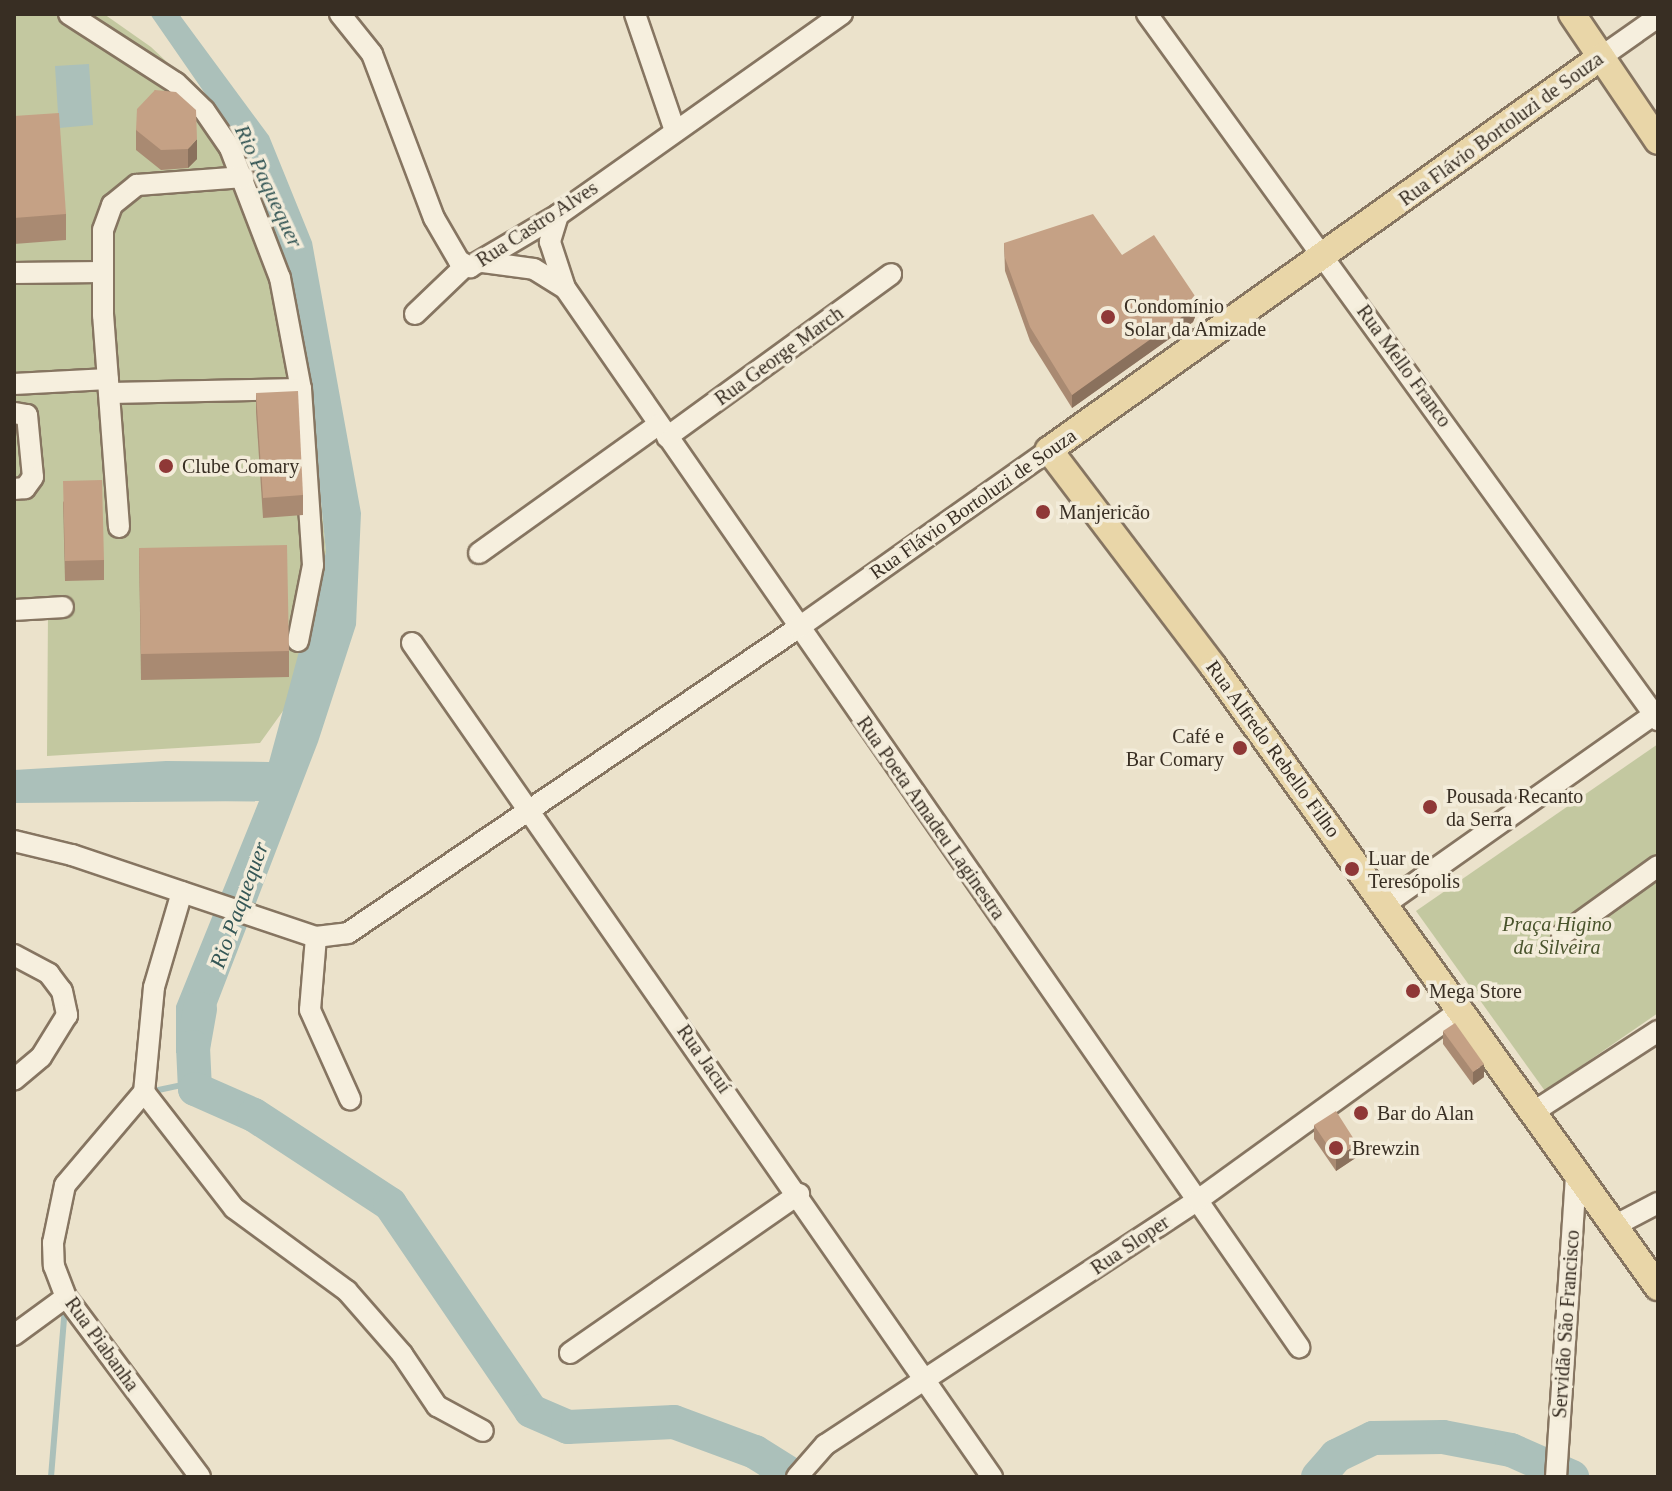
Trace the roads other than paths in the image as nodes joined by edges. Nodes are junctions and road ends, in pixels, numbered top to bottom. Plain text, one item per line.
1 (69, 14) edge
2 (340, 14) edge
3 (635, 14) edge
4 (842, 14) edge
5 (1147, 14) edge
6 (1572, 14) edge
7 (1658, 17) edge
8 (1601, 57) junction
9 (675, 131) junction
10 (1655, 131) edge
11 (244, 177) junction
12 (558, 215) junction
13 (1325, 255) junction
14 (473, 264) junction
15 (101, 272) junction
16 (14, 273) edge
17 (891, 274) dead end
18 (565, 288) junction
19 (415, 314) dead end
20 (14, 384) edge
21 (108, 386) junction
22 (301, 389) junction
23 (14, 413) edge
24 (663, 431) junction
25 (1049, 450) junction
26 (14, 489) edge
27 (119, 527) dead end
28 (479, 553) dead end
29 (63, 607) dead end
30 (14, 610) edge
31 (798, 628) junction
32 (298, 641) dead end
33 (412, 643) dead end
34 (1657, 716) edge
35 (530, 807) junction
36 (14, 841) edge
37 (1658, 866) edge
38 (182, 892) junction
39 (1384, 905) junction
40 (1562, 935) dead end
41 (316, 937) junction
42 (14, 955) edge
43 (1462, 1009) junction
44 (1658, 1031) edge
45 (14, 1080) edge
46 (144, 1092) junction
47 (350, 1099) dead end
48 (1535, 1111) junction
49 (1576, 1172) junction
50 (799, 1194) junction
51 (1198, 1200) junction
52 (1658, 1203) edge
53 (1614, 1226) junction
54 (1658, 1287) edge
55 (66, 1297) junction
56 (14, 1335) edge
57 (1299, 1347) dead end
58 (570, 1353) dead end
59 (927, 1379) junction
60 (483, 1431) dead end
61 (801, 1471) edge
62 (200, 1477) edge
63 (992, 1477) edge
64 (1556, 1477) edge

1 - 11 street
2 - 14 street, Rua Castro Alves
3 - 9 street
4 - 9 street, Rua Castro Alves
5 - 13 street, Rua Mello Franco
6 - 8 main road
7 - 8 street, Rua Flávio Bortoluzi de Souza
8 - 10 main road
8 - 13 main road, Rua Flávio Bortoluzi de Souza
9 - 12 street, Rua Castro Alves
11 - 15 street
11 - 22 street
12 - 14 street, Rua Castro Alves
12 - 18 street, Rua Poeta Amadeu Laginestra
13 - 25 main road, Rua Flávio Bortoluzi de Souza
13 - 34 street, Rua Mello Franco
14 - 18 street, Rua Poeta Amadeu Laginestra
14 - 19 street
15 - 16 street
15 - 21 street
17 - 24 street, Rua George March
18 - 24 street, Rua Poeta Amadeu Laginestra
20 - 21 street
21 - 22 street
21 - 27 street
22 - 32 street
23 - 26 street
24 - 28 street, Rua George March
24 - 31 street, Rua Poeta Amadeu Laginestra
25 - 31 street, Rua Flávio Bortoluzi de Souza
25 - 39 main road, Rua Alfredo Rebello Filho
29 - 30 street
31 - 35 street, Rua Flávio Bortoluzi de Souza
31 - 51 street, Rua Poeta Amadeu Laginestra
33 - 35 street, Rua Jacuí
34 - 39 street
35 - 41 street, Rua Flávio Bortoluzi de Souza
35 - 50 street, Rua Jacuí
36 - 38 street, Rua Flávio Bortoluzi de Souza
37 - 40 street
38 - 41 street, Rua Flávio Bortoluzi de Souza
38 - 46 street
39 - 43 main road, Rua Alfredo Rebello Filho
41 - 47 street
42 - 45 street
43 - 48 main road, Rua Alfredo Rebello Filho
43 - 51 street, Rua Sloper
44 - 48 street
46 - 55 street, Rua Piabanha
46 - 60 street
48 - 49 main road, Rua Alfredo Rebello Filho
49 - 53 main road, Rua Alfredo Rebello Filho
49 - 64 street, Servidão São Francisco
50 - 58 street
50 - 59 street, Rua Jacuí
51 - 57 street, Rua Poeta Amadeu Laginestra
51 - 59 street, Rua Sloper
52 - 53 street
53 - 54 main road, Rua Alfredo Rebello Filho
55 - 56 street
55 - 62 street, Rua Piabanha
59 - 61 street, Rua Sloper
59 - 63 street, Rua Jacuí

